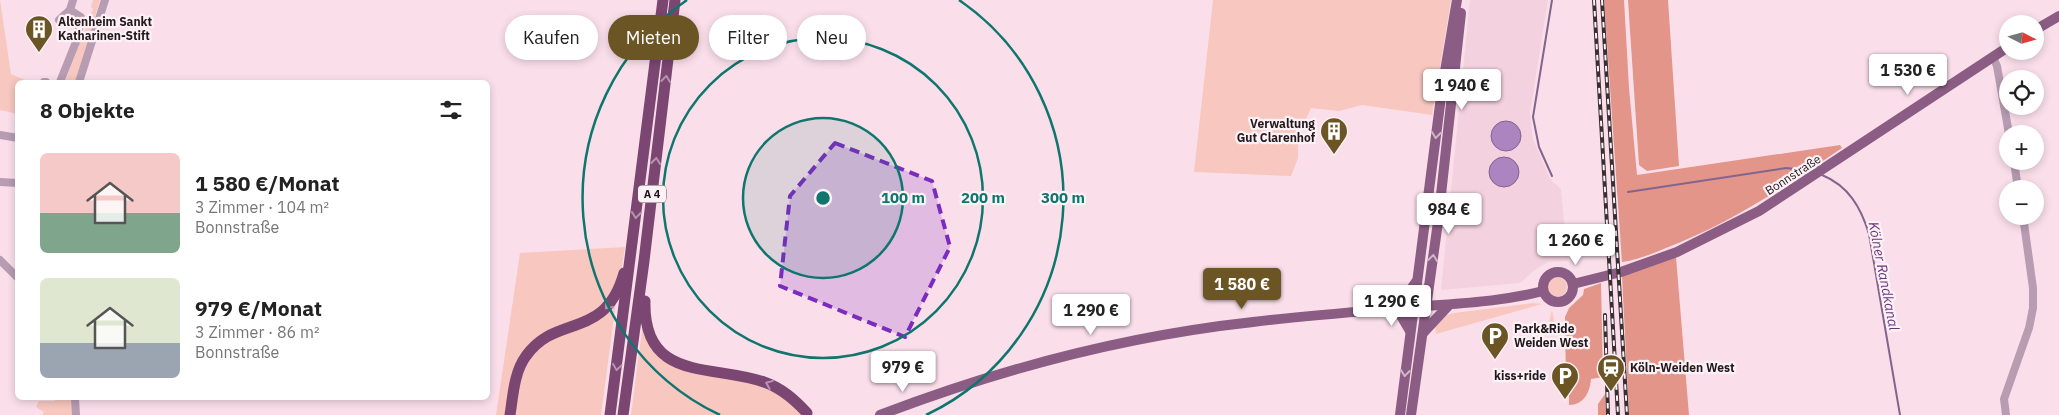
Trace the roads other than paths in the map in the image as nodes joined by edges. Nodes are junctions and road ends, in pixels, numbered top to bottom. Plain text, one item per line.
1 (73, 0) edge
2 (105, 0) edge
3 (663, 0) edge
4 (675, 0) edge
5 (1457, 0) edge
6 (1461, 0) edge
7 (70, 10) junction
8 (2059, 16) edge
9 (59, 20) dead end
10 (2044, 25) edge
11 (1999, 53) edge
12 (1993, 57) junction
13 (61, 80) edge
14 (79, 80) edge
15 (2007, 125) edge
16 (0, 135) edge
17 (15, 138) edge
18 (0, 182) edge
19 (15, 183) edge
20 (2024, 225) edge
21 (632, 245) junction
22 (0, 260) edge
23 (644, 261) junction
24 (15, 275) edge
25 (1417, 282) junction
26 (1573, 284) junction
27 (1543, 291) junction
28 (1449, 305) junction
29 (1427, 306) junction
30 (1413, 308) junction
31 (1397, 309) junction
32 (1410, 331) junction
33 (1423, 333) junction
34 (75, 400) edge
35 (808, 414) edge
36 (76, 415) edge
37 (510, 415) edge
38 (610, 415) edge
39 (622, 415) edge
40 (880, 415) edge
41 (1400, 415) edge
42 (1411, 415) edge
43 (2006, 415) edge

1 - 7 street
2 - 14 street
3 -> 21 highway, A 4
23 -> 4 highway, A 4
5 -> 25 main road
29 -> 6 main road
7 - 9 street
7 - 13 street
8 - 10 main road
11 - 12 main road, Bonnstraße
12 - 15 street
12 - 26 main road, Bonnstraße
16 - 17 street
18 - 19 street
20 - 43 street
21 -> 37 highway
21 -> 38 highway, A 4
22 - 24 street
35 -> 23 highway
23 - 39 highway, A 4
25 - 30 main road
25 - 31 main road
26 - 27 main road
26 - 27 main road
27 - 28 main road
28 - 29 main road
28 - 33 main road
29 - 30 main road
29 - 33 main road
30 - 31 main road
30 - 32 main road
31 - 32 main road
31 - 40 main road
32 -> 41 main road
33 - 42 main road
34 - 36 street

